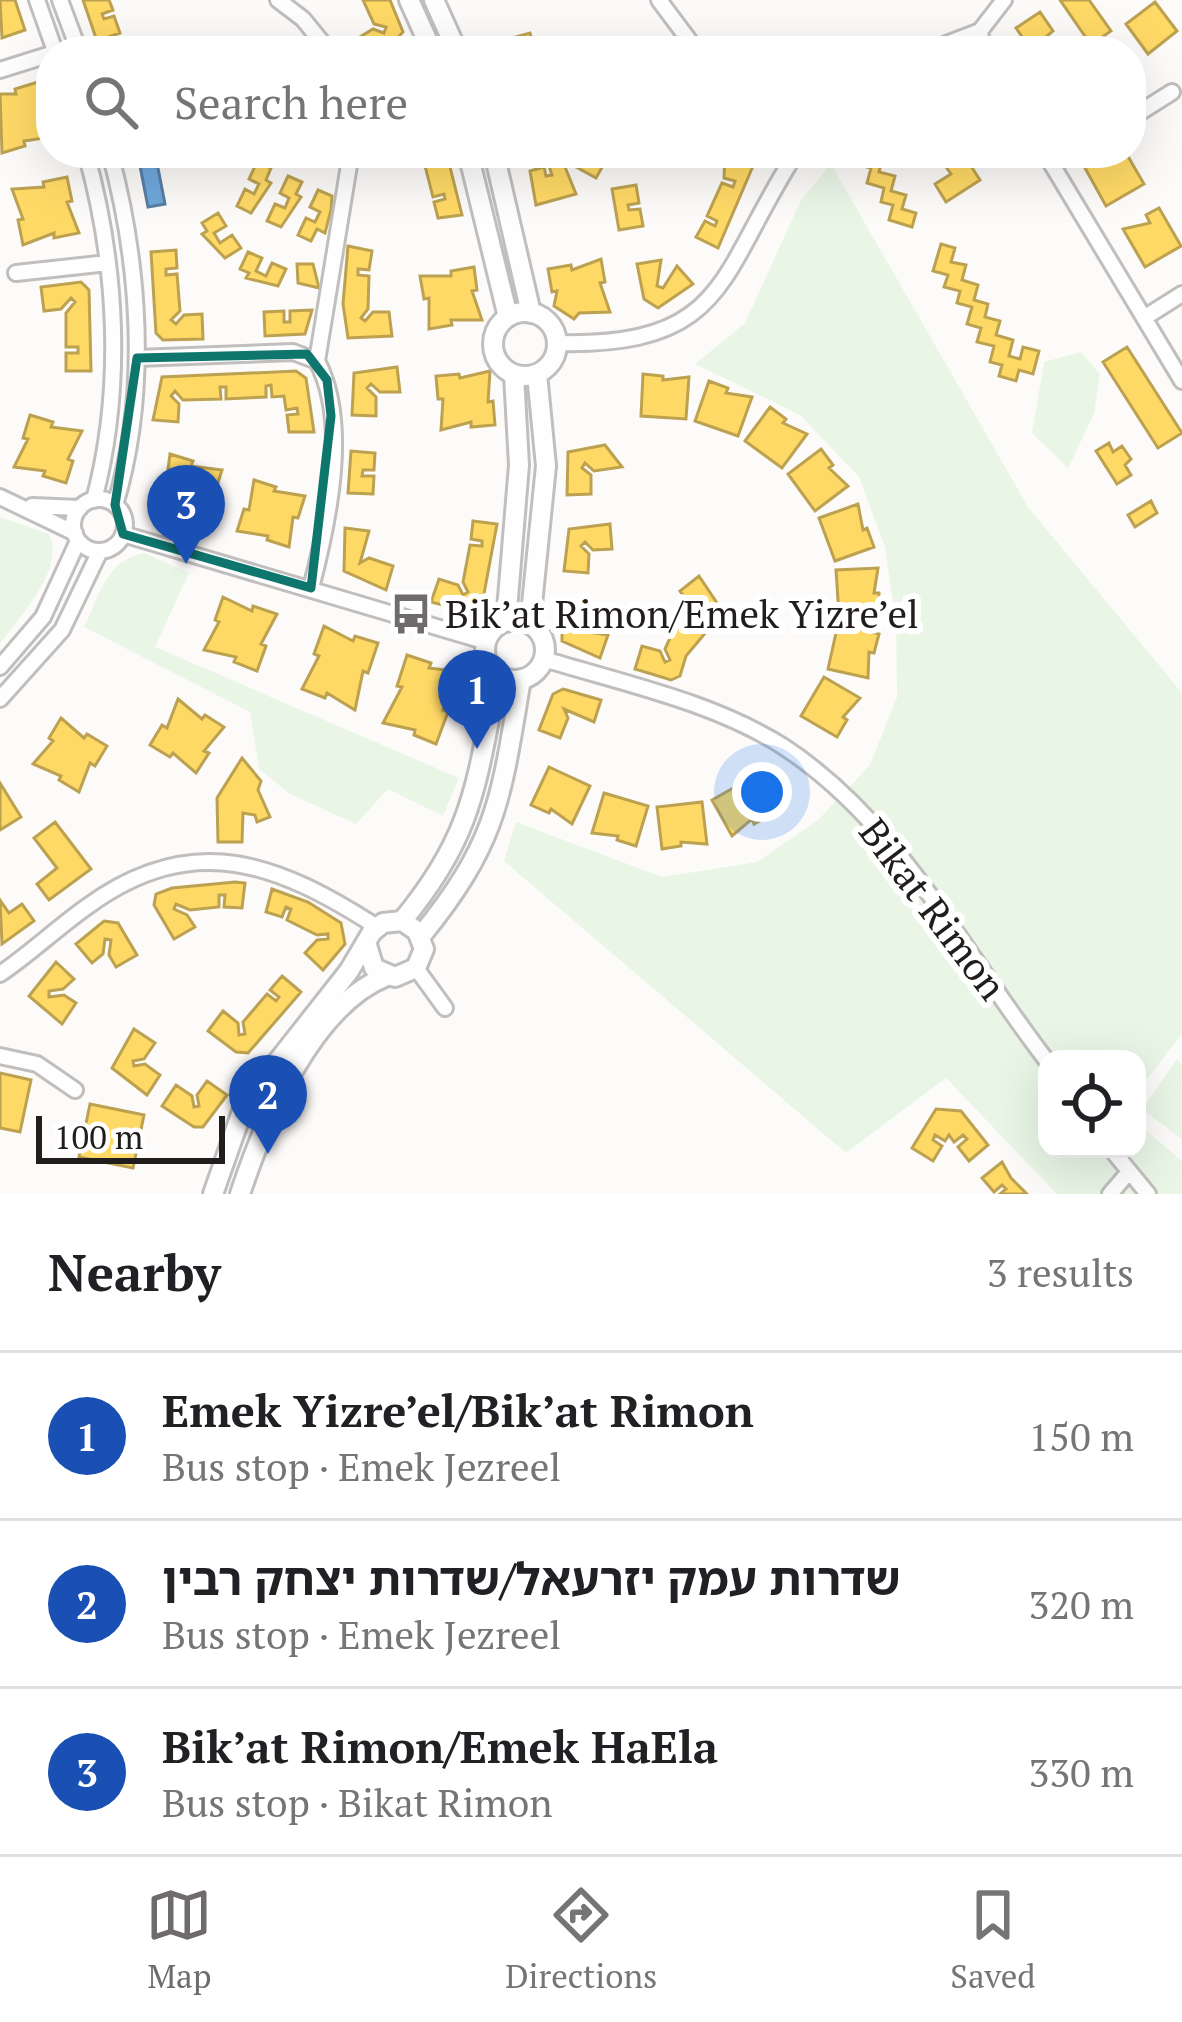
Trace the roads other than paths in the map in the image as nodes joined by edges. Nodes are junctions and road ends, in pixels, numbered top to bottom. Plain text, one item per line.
1 (37, 0) edge
2 (59, 0) edge
3 (278, 0) edge
4 (409, 0) edge
5 (434, 0) edge
6 (659, 0) edge
7 (1004, 0) edge
8 (980, 31) junction
9 (48, 36) edge
10 (73, 36) edge
11 (317, 36) edge
12 (425, 36) edge
13 (450, 36) edge
14 (686, 36) edge
15 (967, 36) edge
16 (981, 36) edge
17 (36, 58) edge
18 (0, 70) edge
19 (1172, 92) dead end
20 (1146, 108) edge
21 (89, 168) edge
22 (113, 168) edge
23 (349, 168) edge
24 (472, 168) edge
25 (497, 168) edge
26 (782, 168) edge
27 (1053, 168) edge
28 (108, 263) junction
29 (16, 273) dead end
30 (1182, 294) edge
31 (531, 313) junction
32 (508, 317) junction
33 (1144, 317) junction
34 (557, 344) junction
35 (136, 358) junction
36 (317, 361) junction
37 (514, 374) junction
38 (537, 374) junction
39 (1182, 381) edge
40 (0, 497) edge
41 (87, 504) junction
42 (115, 505) junction
43 (27, 506) junction
44 (124, 534) junction
45 (76, 537) junction
46 (100, 551) junction
47 (311, 588) junction
48 (506, 622) junction
49 (530, 624) junction
50 (487, 642) junction
51 (544, 659) junction
52 (0, 667) edge
53 (498, 674) junction
54 (521, 680) junction
55 (0, 699) edge
56 (403, 921) junction
57 (377, 927) junction
58 (421, 936) junction
59 (367, 945) junction
60 (416, 968) junction
61 (0, 974) edge
62 (387, 976) junction
63 (445, 1008) dead end
64 (1039, 1050) edge
65 (0, 1055) edge
66 (75, 1090) dead end
67 (1117, 1158) edge
68 (1128, 1173) junction
69 (213, 1194) edge
70 (240, 1194) edge
71 (1110, 1194) edge
72 (1148, 1194) edge

1 - 9 street
2 - 10 street
3 - 11 street
4 - 12 main road
5 - 13 main road
6 - 14 street
7 - 8 street
8 - 15 street
8 - 16 street
17 - 18 street
19 - 20 street
21 - 28 street
22 - 35 street
23 - 36 street
24 - 32 main road
25 - 31 main road
26 - 34 street
27 - 33 street
28 - 29 street
28 - 41 street
30 - 33 street
31 - 32 main road
31 - 34 main road
32 - 37 main road
33 - 39 street
34 - 38 main road
35 - 36 street
35 - 42 street
36 - 47 street
37 - 38 main road
37 - 48 main road
38 - 49 main road
40 - 43 street
41 - 42 street
41 - 43 street
41 - 45 street
42 - 44 street
43 - 45 street
44 - 46 street
44 - 47 street
45 - 46 street
45 - 52 street
46 - 55 street
47 - 50 street
48 - 49 main road
48 - 50 main road
49 - 51 main road
50 - 53 main road
51 - 54 main road
51 - 64 street, Bikat Rimon
53 - 54 main road
53 - 56 main road
54 - 58 main road
56 - 57 main road
56 - 58 main road
57 - 59 main road
57 - 61 street
58 - 60 main road
59 - 62 main road
59 - 69 main road
60 - 62 main road
60 - 63 street
62 - 70 main road
65 - 66 street
67 - 68 street
68 - 71 street
68 - 72 street

